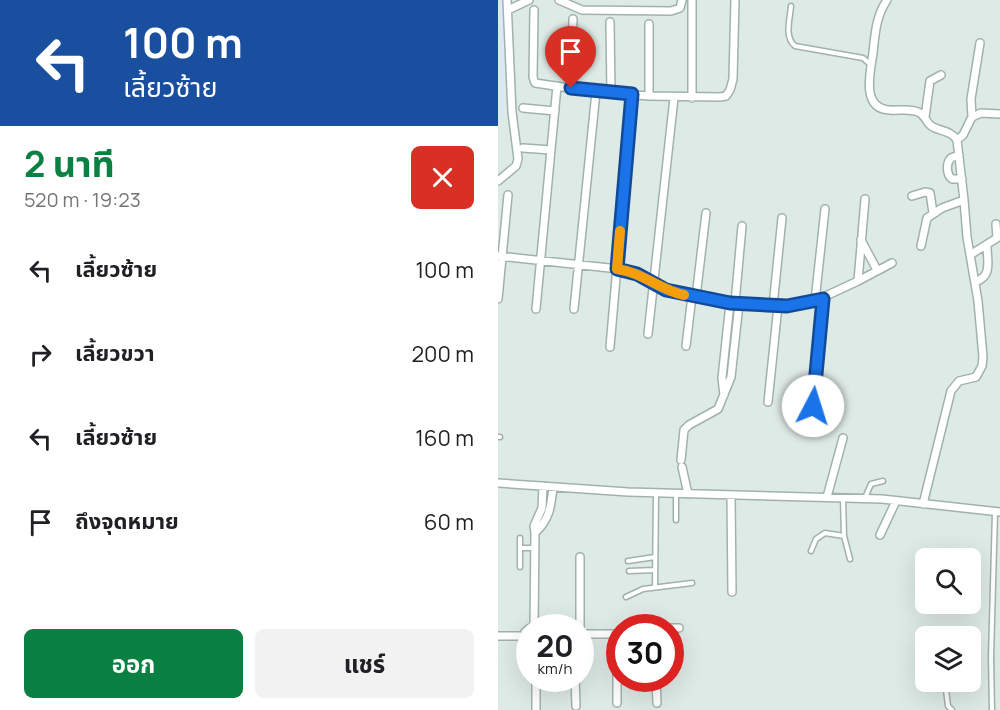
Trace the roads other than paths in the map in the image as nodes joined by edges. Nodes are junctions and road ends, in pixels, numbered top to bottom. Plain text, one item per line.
1 (507, 0) edge
2 (529, 0) edge
3 (560, 0) edge
4 (682, 0) edge
5 (692, 0) edge
6 (735, 0) edge
7 (887, 0) edge
8 (791, 6) dead end
9 (508, 10) junction
10 (534, 10) dead end
11 (573, 18) dead end
12 (610, 22) dead end
13 (649, 24) dead end
14 (980, 43) dead end
15 (871, 65) junction
16 (941, 75) dead end
17 (557, 86) junction
18 (571, 88) junction
19 (596, 92) junction
20 (610, 93) junction
21 (632, 94) junction
22 (649, 96) junction
23 (674, 98) junction
24 (692, 98) junction
25 (523, 108) dead end
26 (555, 111) junction
27 (1000, 114) edge
28 (925, 117) junction
29 (972, 117) junction
30 (957, 140) junction
31 (523, 148) dead end
32 (551, 150) junction
33 (959, 155) junction
34 (962, 179) junction
35 (498, 181) edge
36 (507, 195) dead end
37 (912, 195) dead end
38 (865, 199) dead end
39 (964, 200) junction
40 (825, 208) dead end
41 (706, 213) dead end
42 (933, 213) junction
43 (782, 218) dead end
44 (996, 224) dead end
45 (742, 226) dead end
46 (861, 240) junction
47 (921, 246) dead end
48 (987, 246) junction
49 (970, 255) junction
50 (500, 256) edge
51 (540, 261) junction
52 (892, 263) dead end
53 (579, 265) junction
54 (617, 269) junction
55 (877, 270) junction
56 (858, 281) junction
57 (653, 282) junction
58 (975, 282) junction
59 (694, 297) junction
60 (498, 299) edge
61 (819, 300) junction
62 (734, 303) junction
63 (776, 306) junction
64 (536, 309) dead end
65 (574, 309) dead end
66 (648, 334) dead end
67 (686, 346) dead end
68 (610, 347) dead end
69 (724, 355) junction
70 (733, 356) junction
71 (724, 395) junction
72 (768, 402) dead end
73 (813, 406) dead end
74 (843, 438) dead end
75 (883, 481) dead end
76 (498, 483) edge
77 (543, 486) junction
78 (554, 487) junction
79 (656, 493) junction
80 (676, 494) junction
81 (688, 494) junction
82 (731, 495) junction
83 (827, 497) junction
84 (843, 497) junction
85 (866, 498) junction
86 (896, 501) junction
87 (923, 504) junction
88 (997, 512) edge
89 (676, 520) dead end
90 (536, 533) junction
91 (880, 535) dead end
92 (844, 536) junction
93 (520, 537) dead end
94 (520, 548) junction
95 (535, 548) junction
96 (811, 551) dead end
97 (580, 557) dead end
98 (655, 557) junction
99 (850, 559) dead end
100 (628, 561) dead end
101 (520, 567) dead end
102 (655, 570) junction
103 (629, 571) dead end
104 (692, 583) dead end
105 (655, 587) junction
106 (732, 592) dead end
107 (626, 597) dead end
108 (534, 614) edge
109 (579, 614) edge
110 (498, 636) edge
111 (516, 636) edge
112 (536, 692) edge
113 (576, 692) edge
114 (617, 692) edge
115 (657, 692) edge
116 (946, 692) edge
117 (617, 703) dead end
118 (657, 703) dead end
119 (576, 706) dead end
120 (536, 710) edge
121 (952, 710) edge
122 (991, 710) edge
123 (1000, 710) edge

1 - 9 street
2 - 9 street
3 - 4 street
5 - 24 street
6 - 24 street
7 - 15 street
8 - 15 lane
9 - 35 street
10 - 17 street
11 - 18 street
12 - 20 street
13 - 22 street
14 - 29 street
15 - 28 street
16 - 28 street
17 - 18 street
17 - 26 street
18 - 19 street
19 - 20 street
19 - 53 street
20 - 21 street
21 - 22 street
21 - 54 street
22 - 23 street
23 - 24 street
23 - 57 street
25 - 26 street
26 - 32 street
27 - 29 street
28 - 30 street
29 - 30 street
30 - 33 street
31 - 32 street
32 - 51 street
33 - 34 street
33 - 34 street
34 - 39 street
36 - 50 street
37 - 42 street
38 - 46 street
39 - 42 street
39 - 49 street
40 - 61 street
41 - 59 street
42 - 47 street
43 - 63 street
44 - 48 street
45 - 62 street
46 - 55 street
46 - 56 street
48 - 49 street
48 - 58 street
49 - 58 street
50 - 51 street
50 - 60 street
51 - 53 street
51 - 64 street
52 - 55 street
53 - 54 street
53 - 65 street
54 - 57 street
54 - 68 street
55 - 56 street
56 - 61 street
57 - 59 street
57 - 66 street
58 - 87 street
59 - 62 street
59 - 67 street
61 - 63 street
61 - 73 street
62 - 63 street
62 - 69 street
62 - 70 street
63 - 72 street
69 - 70 street
69 - 71 street
70 - 71 street
71 - 81 street
74 - 83 street
75 - 85 lane
76 - 77 street
77 - 78 street
77 - 90 street
78 - 79 street
78 - 90 street
79 - 80 street
79 - 98 lane
80 - 81 street
80 - 89 lane
81 - 82 street
82 - 83 street
82 - 106 street
83 - 84 street
84 - 85 street
84 - 92 lane
85 - 86 street
86 - 87 street
86 - 91 street
87 - 88 street
88 - 122 lane
90 - 95 street
92 - 96 lane
92 - 99 lane
93 - 94 lane
94 - 95 lane
94 - 101 lane
95 - 108 street
97 - 109 street
98 - 100 lane
98 - 102 lane
102 - 103 lane
102 - 105 lane
104 - 105 lane
105 - 107 lane
110 - 111 street
112 - 120 street
113 - 119 street
114 - 117 street
115 - 118 street
116 - 121 lane
122 - 123 lane

